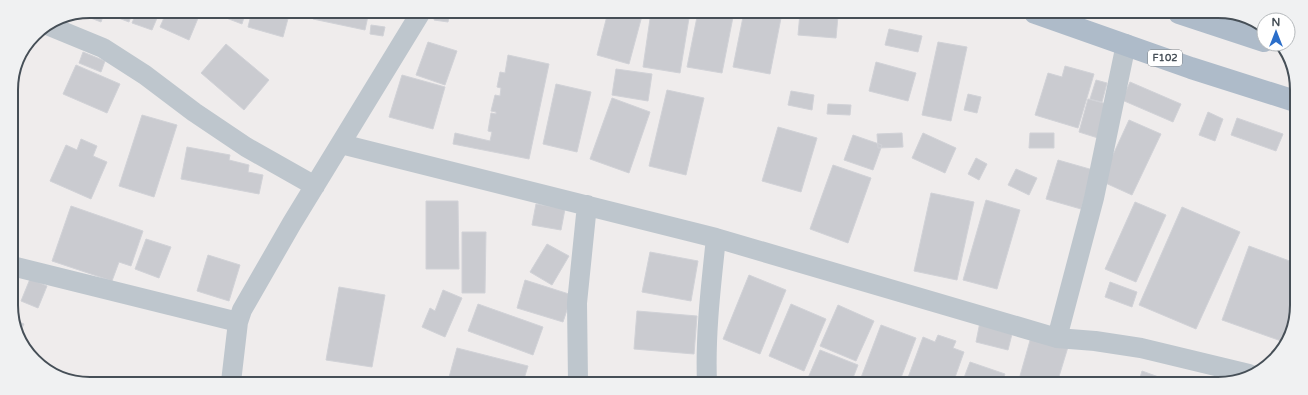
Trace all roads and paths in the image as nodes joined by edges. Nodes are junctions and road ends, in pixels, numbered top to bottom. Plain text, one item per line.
1 (417, 18) edge
2 (1050, 18) edge
3 (1210, 18) edge
4 (54, 28) edge
5 (1256, 38) edge
6 (1126, 44) junction
7 (1290, 99) edge
8 (341, 144) junction
9 (315, 186) junction
10 (587, 205) junction
11 (716, 238) junction
12 (18, 267) edge
13 (238, 322) junction
14 (1057, 338) junction
15 (1243, 373) edge
16 (232, 377) edge
17 (578, 377) edge
18 (707, 377) edge

1 - 8 street
2 - 6 main road, F102
3 - 5 main road
4 - 9 street
6 - 7 main road, F102
6 - 14 street
8 - 9 street
8 - 10 street
9 - 13 street
10 - 11 street
10 - 17 street
11 - 14 street
11 - 18 street
12 - 13 street
13 - 16 street
14 - 15 street

